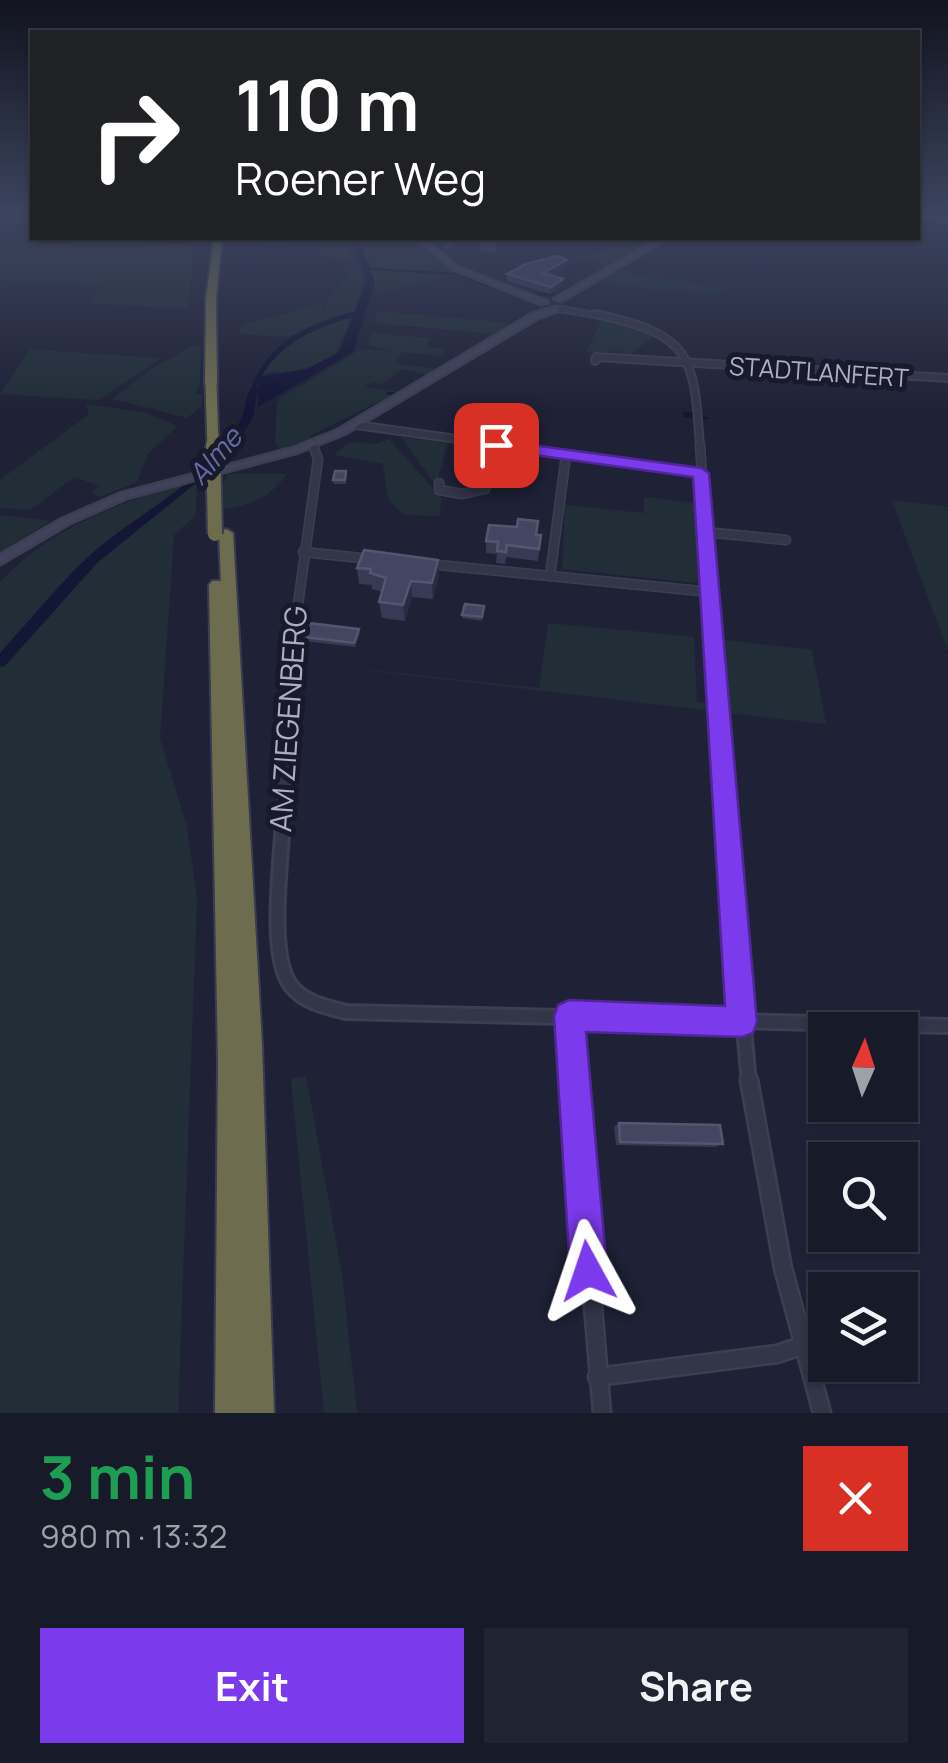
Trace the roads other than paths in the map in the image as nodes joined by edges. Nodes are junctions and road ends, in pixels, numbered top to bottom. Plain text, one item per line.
1 (218, 278) edge
2 (481, 278) edge
3 (598, 278) edge
4 (553, 305) junction
5 (585, 356) dead end
6 (690, 364) junction
7 (948, 378) edge
8 (356, 425) junction
9 (313, 444) junction
10 (496, 445) junction
11 (566, 456) junction
12 (198, 473) joint
13 (701, 473) junction
14 (439, 483) dead end
15 (705, 532) junction
16 (221, 534) junction
17 (786, 540) dead end
18 (304, 552) junction
19 (0, 560) edge
20 (383, 560) edge
21 (411, 563) edge
22 (550, 576) junction
23 (710, 592) junction
24 (569, 1016) junction
25 (742, 1022) junction
26 (948, 1026) edge
27 (801, 1346) junction
28 (596, 1377) junction
29 (232, 1413) edge
30 (258, 1413) edge
31 (602, 1413) edge
32 (822, 1413) edge

1 - 16 highway, bridge
2 - 4 street
3 - 4 street
4 - 6 street
4 - 8 street
5 - 6 street, STADTLANFERT
6 - 7 street, STADTLANFERT
6 - 13 street
8 - 9 street
8 - 10 street
9 - 12 street
9 - 18 street, AM ZIEGENBERG
10 - 11 street
10 - 14 street
11 - 13 street
11 - 22 street
12 - 19 street
13 - 15 street
15 - 17 street
15 - 23 street
16 - 29 highway
16 - 30 highway
18 - 20 street
18 - 24 street, AM ZIEGENBERG
21 - 22 street
22 - 23 street
23 - 25 street
24 - 25 street
24 - 28 street
25 - 26 street
25 - 27 street
27 - 28 street
27 - 32 street
28 - 31 street

